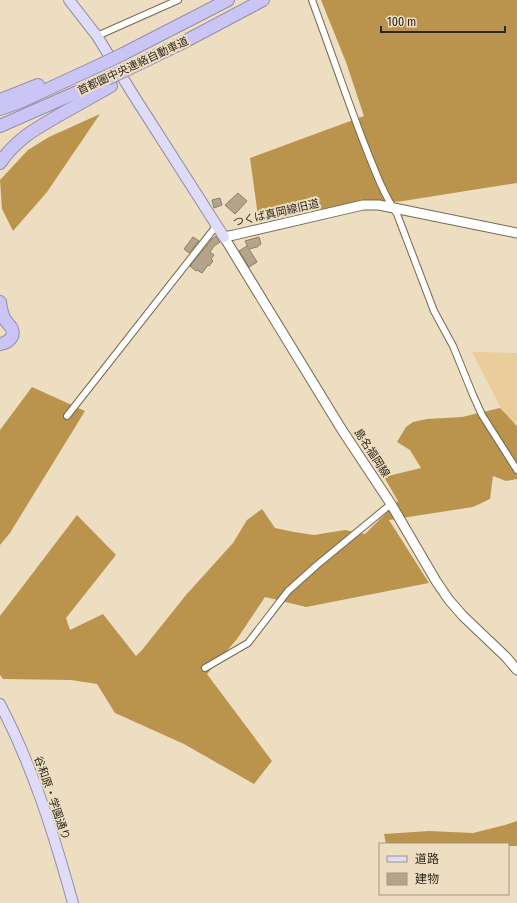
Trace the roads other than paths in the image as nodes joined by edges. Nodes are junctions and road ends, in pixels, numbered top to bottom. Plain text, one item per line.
1 (69, 0) edge
2 (178, 0) edge
3 (228, 0) edge
4 (263, 0) edge
5 (312, 0) edge
6 (97, 36) junction
7 (99, 62) junction
8 (109, 83) junction
9 (0, 100) edge
10 (0, 109) edge
11 (0, 126) edge
12 (0, 163) edge
13 (393, 208) junction
14 (217, 225) junction
15 (517, 234) edge
16 (224, 237) junction
17 (0, 302) edge
18 (0, 344) edge
19 (66, 416) dead end
20 (517, 470) edge
21 (391, 504) junction
22 (205, 668) dead end
23 (517, 670) edge
24 (0, 704) edge
25 (73, 903) edge

1 - 6 main road, つくば真岡線旧道
2 - 6 street
3 - 7 highway, 首都圏中央連絡自動車道, bridge
4 - 8 highway, 首都圏中央連絡自動車道, bridge
5 - 13 street
6 - 14 main road, つくば真岡線旧道
7 - 9 highway
7 - 10 highway, 首都圏中央連絡自動車道
8 - 11 highway, 首都圏中央連絡自動車道
8 - 12 highway
13 - 15 main road, つくば真岡線旧道
13 - 16 main road, つくば真岡線旧道
13 - 20 street
14 - 16 main road, つくば真岡線旧道
14 - 19 street
16 - 21 main road, 島名福岡線
17 - 18 highway
21 - 22 street
21 - 23 main road, 島名福岡線
24 - 25 main road, 谷和原・学園通り

